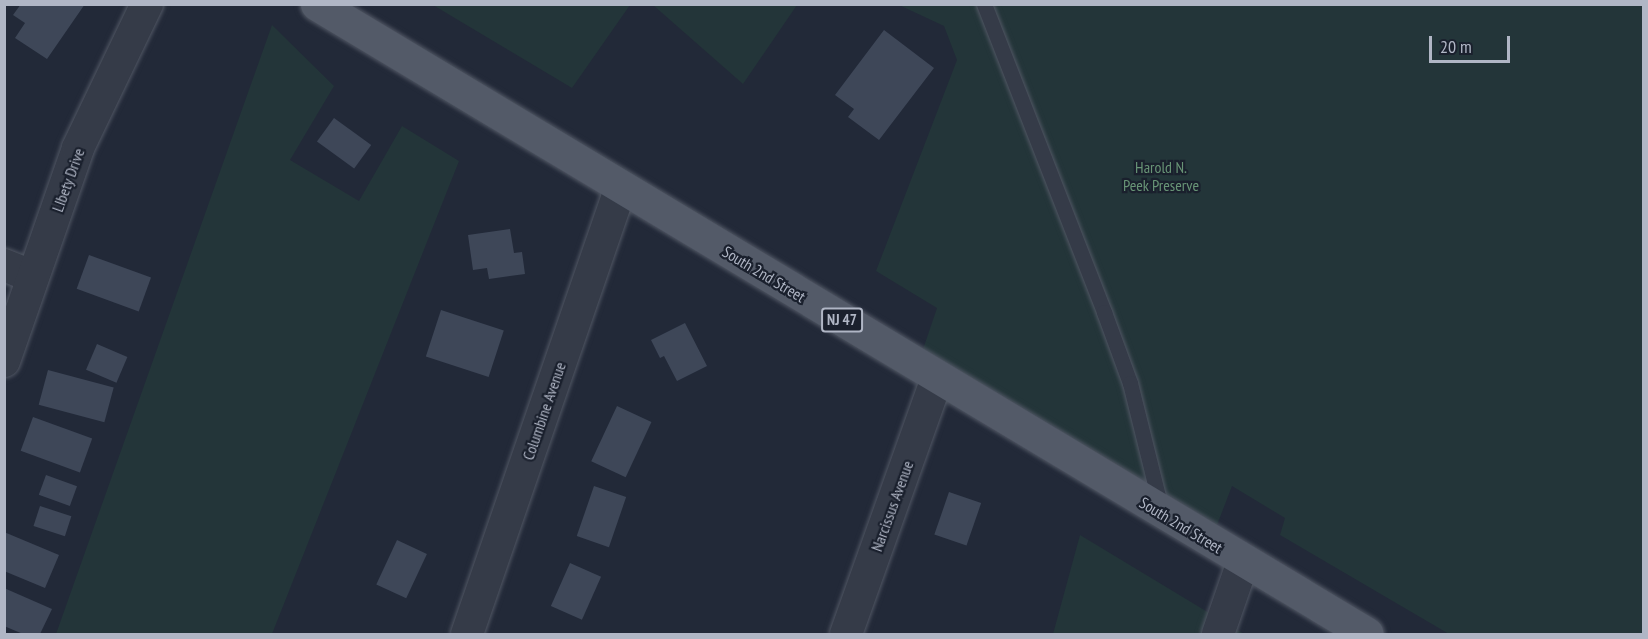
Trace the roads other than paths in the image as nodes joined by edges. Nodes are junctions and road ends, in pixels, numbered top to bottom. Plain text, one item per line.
1 (147, 4) edge
2 (317, 4) edge
3 (984, 4) edge
4 (621, 188) junction
5 (4, 265) edge
6 (33, 277) junction
7 (4, 361) edge
8 (937, 378) junction
9 (1163, 514) junction
10 (1243, 562) junction
11 (467, 634) edge
12 (846, 634) edge
13 (1218, 634) edge
14 (1367, 634) edge

1 - 6 street, LIbety Drive
2 - 4 main road, South 2nd Street / NJ 47
3 - 9 lane
4 - 8 main road, South 2nd Street / NJ 47
4 - 11 street, Columbine Avenue
5 - 6 street
6 - 7 street, LIbety Drive
8 - 9 main road, South 2nd Street / NJ 47
8 - 12 street, Narcissus Avenue
9 - 10 main road, South 2nd Street / NJ 47
10 - 13 street
10 - 14 main road, South 2nd Street / NJ 47

